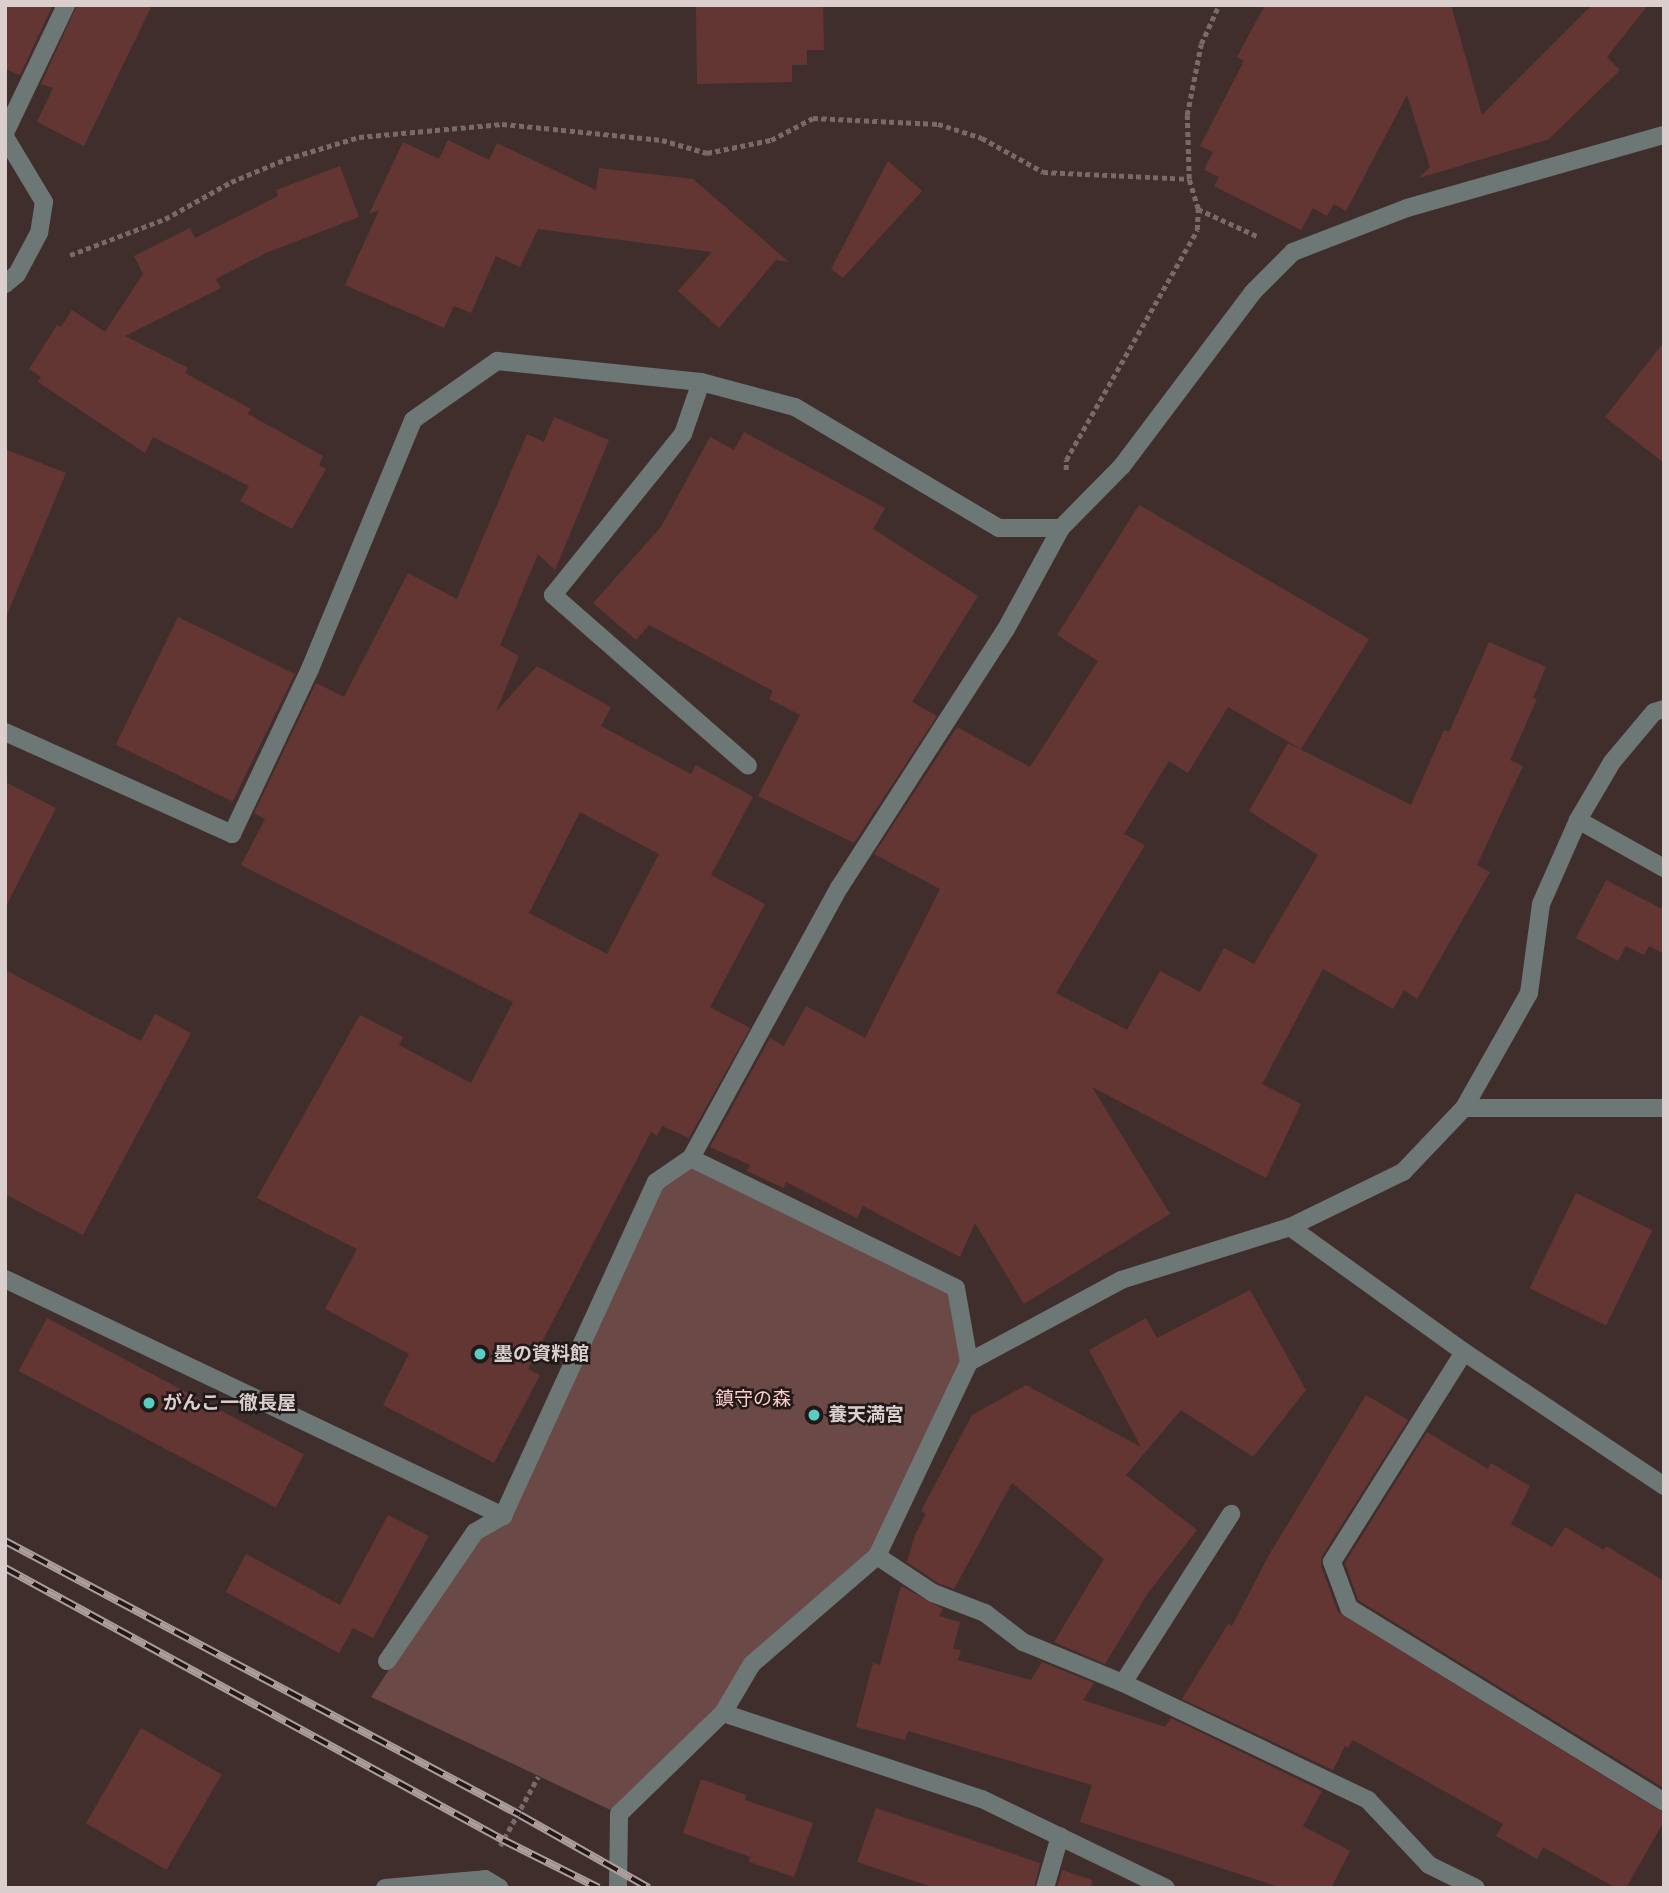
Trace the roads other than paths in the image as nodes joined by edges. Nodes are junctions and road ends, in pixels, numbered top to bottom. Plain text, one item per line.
1 (66, 5) edge
2 (5, 135) edge
3 (1664, 135) edge
4 (11, 279) edge
5 (701, 382) junction
6 (1060, 528) junction
7 (1664, 709) edge
8 (5, 732) edge
9 (748, 766) dead end
10 (1578, 820) junction
11 (1664, 868) edge
12 (1464, 1108) junction
13 (1664, 1108) edge
14 (691, 1158) junction
15 (1290, 1227) junction
16 (5, 1279) edge
17 (1464, 1352) junction
18 (969, 1362) junction
19 (1664, 1486) edge
20 (1231, 1514) dead end
21 (503, 1516) junction
22 (877, 1556) junction
23 (387, 1661) dead end
24 (1122, 1683) junction
25 (723, 1713) junction
26 (1664, 1802) edge
27 (1060, 1836) junction
28 (492, 1883) edge
29 (385, 1888) edge
30 (618, 1888) edge
31 (1045, 1888) edge
32 (1166, 1888) edge
33 (1476, 1888) edge

1 - 2 street
2 - 4 street
3 - 6 street
5 - 6 street
5 - 8 street
5 - 9 street
6 - 14 street
7 - 10 street
10 - 11 street
10 - 12 street
12 - 13 street
12 - 15 street
14 - 18 street
14 - 21 street
15 - 17 street
15 - 18 street
16 - 21 street
17 - 19 street
17 - 26 street
18 - 22 street
20 - 24 street
21 - 23 street
22 - 24 street
22 - 25 street
24 - 33 street
25 - 27 street
25 - 30 street
27 - 31 street
27 - 32 street
28 - 29 street

